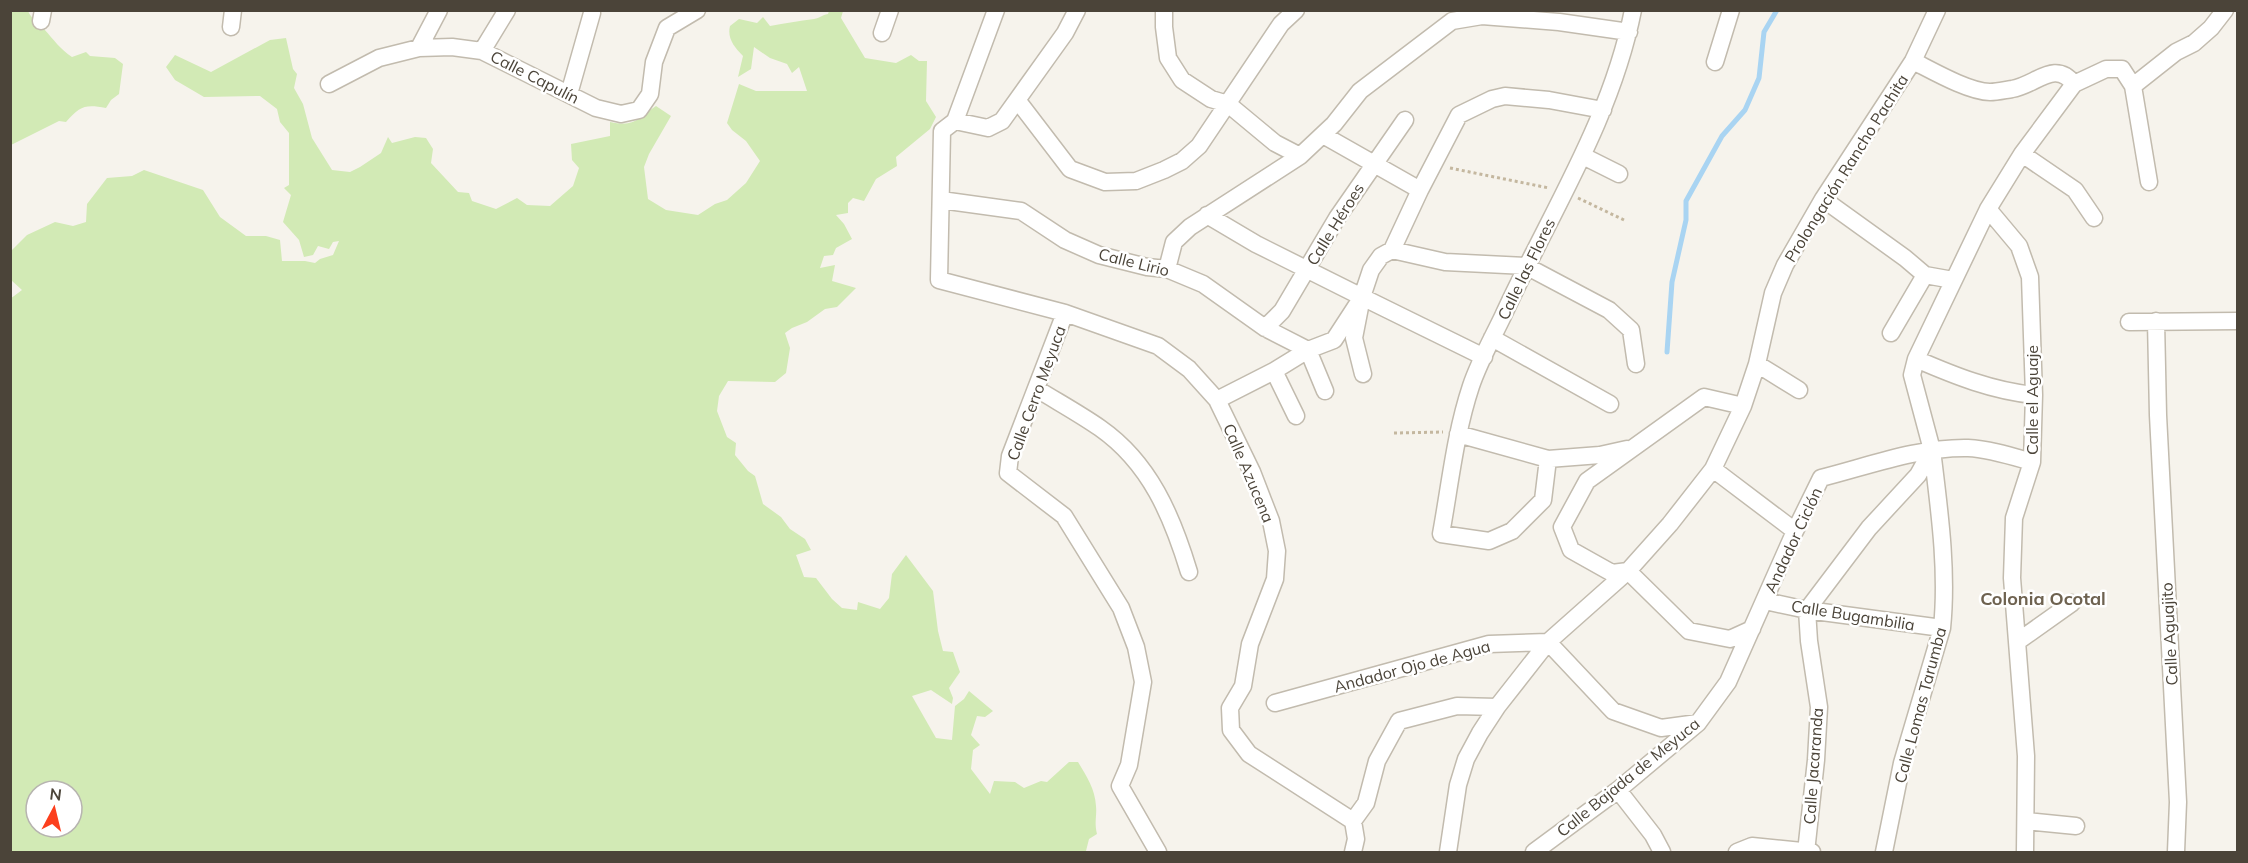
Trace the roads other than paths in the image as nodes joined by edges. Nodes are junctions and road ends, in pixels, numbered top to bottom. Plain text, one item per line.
1 (439, 10) edge
2 (507, 10) edge
3 (697, 10) edge
4 (890, 10) edge
5 (996, 10) edge
6 (1077, 10) edge
7 (1164, 10) edge
8 (1296, 10) edge
9 (1633, 10) edge
10 (1731, 10) edge
11 (1937, 10) edge
12 (2224, 10) edge
13 (592, 13) dead end
14 (1629, 32) junction
15 (882, 33) dead end
16 (419, 48) junction
17 (482, 51) junction
18 (1912, 61) junction
19 (1715, 62) dead end
20 (329, 84) dead end
21 (2074, 84) junction
22 (2133, 86) junction
23 (569, 94) junction
24 (1018, 100) junction
25 (1228, 104) junction
26 (1603, 110) junction
27 (1405, 120) dead end
28 (955, 122) junction
29 (1323, 135) junction
30 (2022, 154) junction
31 (1300, 156) junction
32 (1583, 156) junction
33 (1373, 163) junction
34 (1619, 174) dead end
35 (2149, 182) dead end
36 (1420, 190) junction
37 (1823, 199) junction
38 (941, 200) junction
39 (1988, 209) junction
40 (1207, 215) junction
41 (2094, 218) dead end
42 (1392, 250) junction
43 (1526, 266) junction
44 (1167, 269) junction
45 (1307, 270) junction
46 (1925, 276) junction
47 (1953, 280) junction
48 (1362, 297) junction
49 (1065, 312) junction
50 (2156, 321) junction
51 (2238, 321) edge
52 (2128, 322) dead end
53 (1265, 328) junction
54 (1891, 333) dead end
55 (1492, 338) junction
56 (1308, 350) junction
57 (1484, 357) junction
58 (1916, 359) junction
59 (1636, 364) dead end
60 (1757, 364) junction
61 (1274, 371) junction
62 (1363, 374) dead end
63 (1037, 389) junction
64 (1799, 390) dead end
65 (1325, 391) dead end
66 (2034, 395) junction
67 (1217, 400) junction
68 (1610, 404) dead end
69 (1743, 406) junction
70 (1296, 416) dead end
71 (1458, 434) junction
72 (1637, 447) junction
73 (1932, 450) junction
74 (1548, 459) junction
75 (2032, 462) junction
76 (1713, 469) junction
77 (1795, 531) junction
78 (1628, 571) junction
79 (1189, 572) dead end
80 (1765, 601) junction
81 (2072, 603) dead end
82 (1807, 610) junction
83 (1942, 628) junction
84 (1752, 629) junction
85 (1548, 642) junction
86 (2017, 642) junction
87 (1275, 703) dead end
88 (1497, 707) junction
89 (1698, 723) junction
90 (1618, 789) junction
91 (1353, 821) junction
92 (2026, 821) junction
93 (2076, 826) dead end
94 (1158, 852) edge
95 (1353, 852) edge
96 (1448, 852) edge
97 (1534, 852) edge
98 (1662, 852) edge
99 (1737, 852) edge
100 (1809, 852) edge
101 (1884, 852) edge
102 (2025, 852) edge
103 (2176, 852) edge

1 - 16 street
2 - 17 street
3 - 23 street, Calle Capulín
4 - 15 street
5 - 28 street
6 - 24 street
7 - 25 street
8 - 25 street
9 - 14 street, Calle las Flores
10 - 19 street
11 - 18 street, Prolongación Rancho Pachita
12 - 22 street
13 - 23 street
14 - 26 street, Calle las Flores
14 - 29 street
16 - 17 street, Calle Capulín
16 - 20 street, Calle Capulín
17 - 23 street, Calle Capulín
18 - 21 street, Prolongación Rancho Pachita
18 - 37 street, Prolongación Rancho Pachita
21 - 22 street
21 - 30 street
22 - 35 street
24 - 25 street
24 - 28 street
25 - 31 street
26 - 32 street, Calle las Flores
26 - 36 street
27 - 33 street, Calle Héroes
28 - 38 street
29 - 31 street
29 - 33 street
30 - 39 street
30 - 41 street
31 - 40 street
32 - 34 street
32 - 43 street, Calle las Flores
33 - 36 street
33 - 45 street, Calle Héroes
36 - 42 street
37 - 46 street
37 - 60 street, Prolongación Rancho Pachita
38 - 44 street, Calle Lirio
38 - 49 street, Calle Azucena
39 - 47 street
39 - 66 street, Calle el Aguaje
40 - 44 street
40 - 45 street
42 - 43 street
42 - 48 street
43 - 55 street, Calle las Flores
43 - 59 street
44 - 53 street, Calle Lirio
45 - 48 street
45 - 53 street, Calle Héroes
46 - 47 street
46 - 54 street
47 - 58 street
48 - 56 street
48 - 57 street
48 - 62 street
49 - 63 street, Calle Cerro Meyuca
49 - 67 street, Calle Azucena
50 - 51 street
50 - 52 street
50 - 103 street, Calle Aguajito
53 - 56 street, Calle Lirio
55 - 57 street, Calle las Flores
55 - 68 street
56 - 61 street
56 - 65 street
57 - 71 street, Calle las Flores
58 - 66 street
58 - 73 street
60 - 64 street
60 - 69 street, Prolongación Rancho Pachita
61 - 67 street
61 - 70 street
63 - 79 street
63 - 94 street, Calle Cerro Meyuca
66 - 75 street, Calle el Aguaje
67 - 91 street, Calle Azucena
69 - 72 street
69 - 76 street, Prolongación Rancho Pachita
71 - 74 street
71 - 74 street, Calle las Flores
72 - 74 street
72 - 78 street
73 - 75 street, Andador Ciclón
73 - 77 street, Andador Ciclón
73 - 82 street
73 - 83 street, Calle Lomas Tarumba
75 - 86 street, Calle el Aguaje
76 - 77 street
76 - 78 street, Prolongación Rancho Pachita
77 - 80 street, Andador Ciclón
78 - 84 street
78 - 85 street, Prolongación Rancho Pachita
80 - 82 street, Calle Bugambilia
80 - 84 street, Calle Bajada de Meyuca
81 - 86 street
82 - 83 street, Calle Bugambilia
82 - 100 street, Calle Jacaranda
83 - 101 street, Calle Lomas Tarumba
84 - 89 street, Calle Bajada de Meyuca
85 - 87 street, Andador Ojo de Agua
85 - 88 street, Prolongación Rancho Pachita
85 - 89 street
86 - 92 street, Calle el Aguaje
88 - 91 street
88 - 96 street, Prolongación Rancho Pachita
89 - 90 street, Calle Bajada de Meyuca
90 - 97 street, Calle Bajada de Meyuca
90 - 98 street
91 - 95 street
92 - 93 street
92 - 102 street, Calle el Aguaje
99 - 100 street

